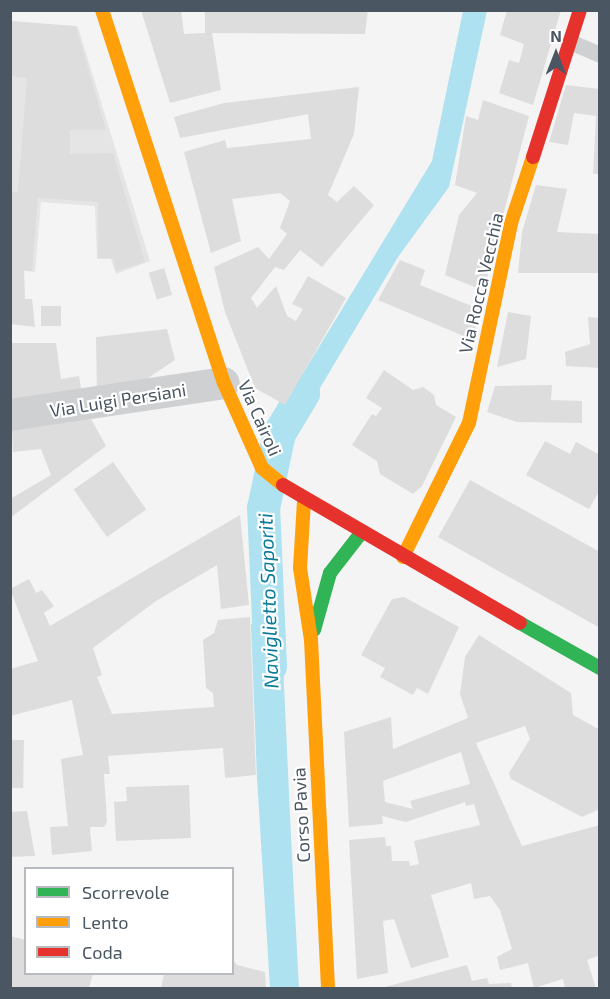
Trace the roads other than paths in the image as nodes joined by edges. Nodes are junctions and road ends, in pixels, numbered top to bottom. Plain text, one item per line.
1 (580, 10) edge
2 (98, 11) edge
3 (570, 42) junction
4 (600, 55) edge
5 (224, 383) junction
6 (10, 415) edge
7 (304, 501) junction
8 (361, 533) junction
9 (403, 557) junction
10 (310, 640) junction
11 (600, 668) edge
12 (328, 988) edge

1 - 3 street, Via Rocca Vecchia
2 - 5 street, Via Cairoli
3 - 4 lane
3 - 9 street, Via Rocca Vecchia
5 - 6 street, Via Luigi Persiani
5 - 7 street, Via Cairoli
7 - 8 street, Via Cairoli
7 - 10 street, Corso Pavia
8 - 9 street, Via Cairoli
8 - 10 street, Corso Pavia
9 - 11 street, Via Cairoli
10 - 12 street, Corso Pavia

